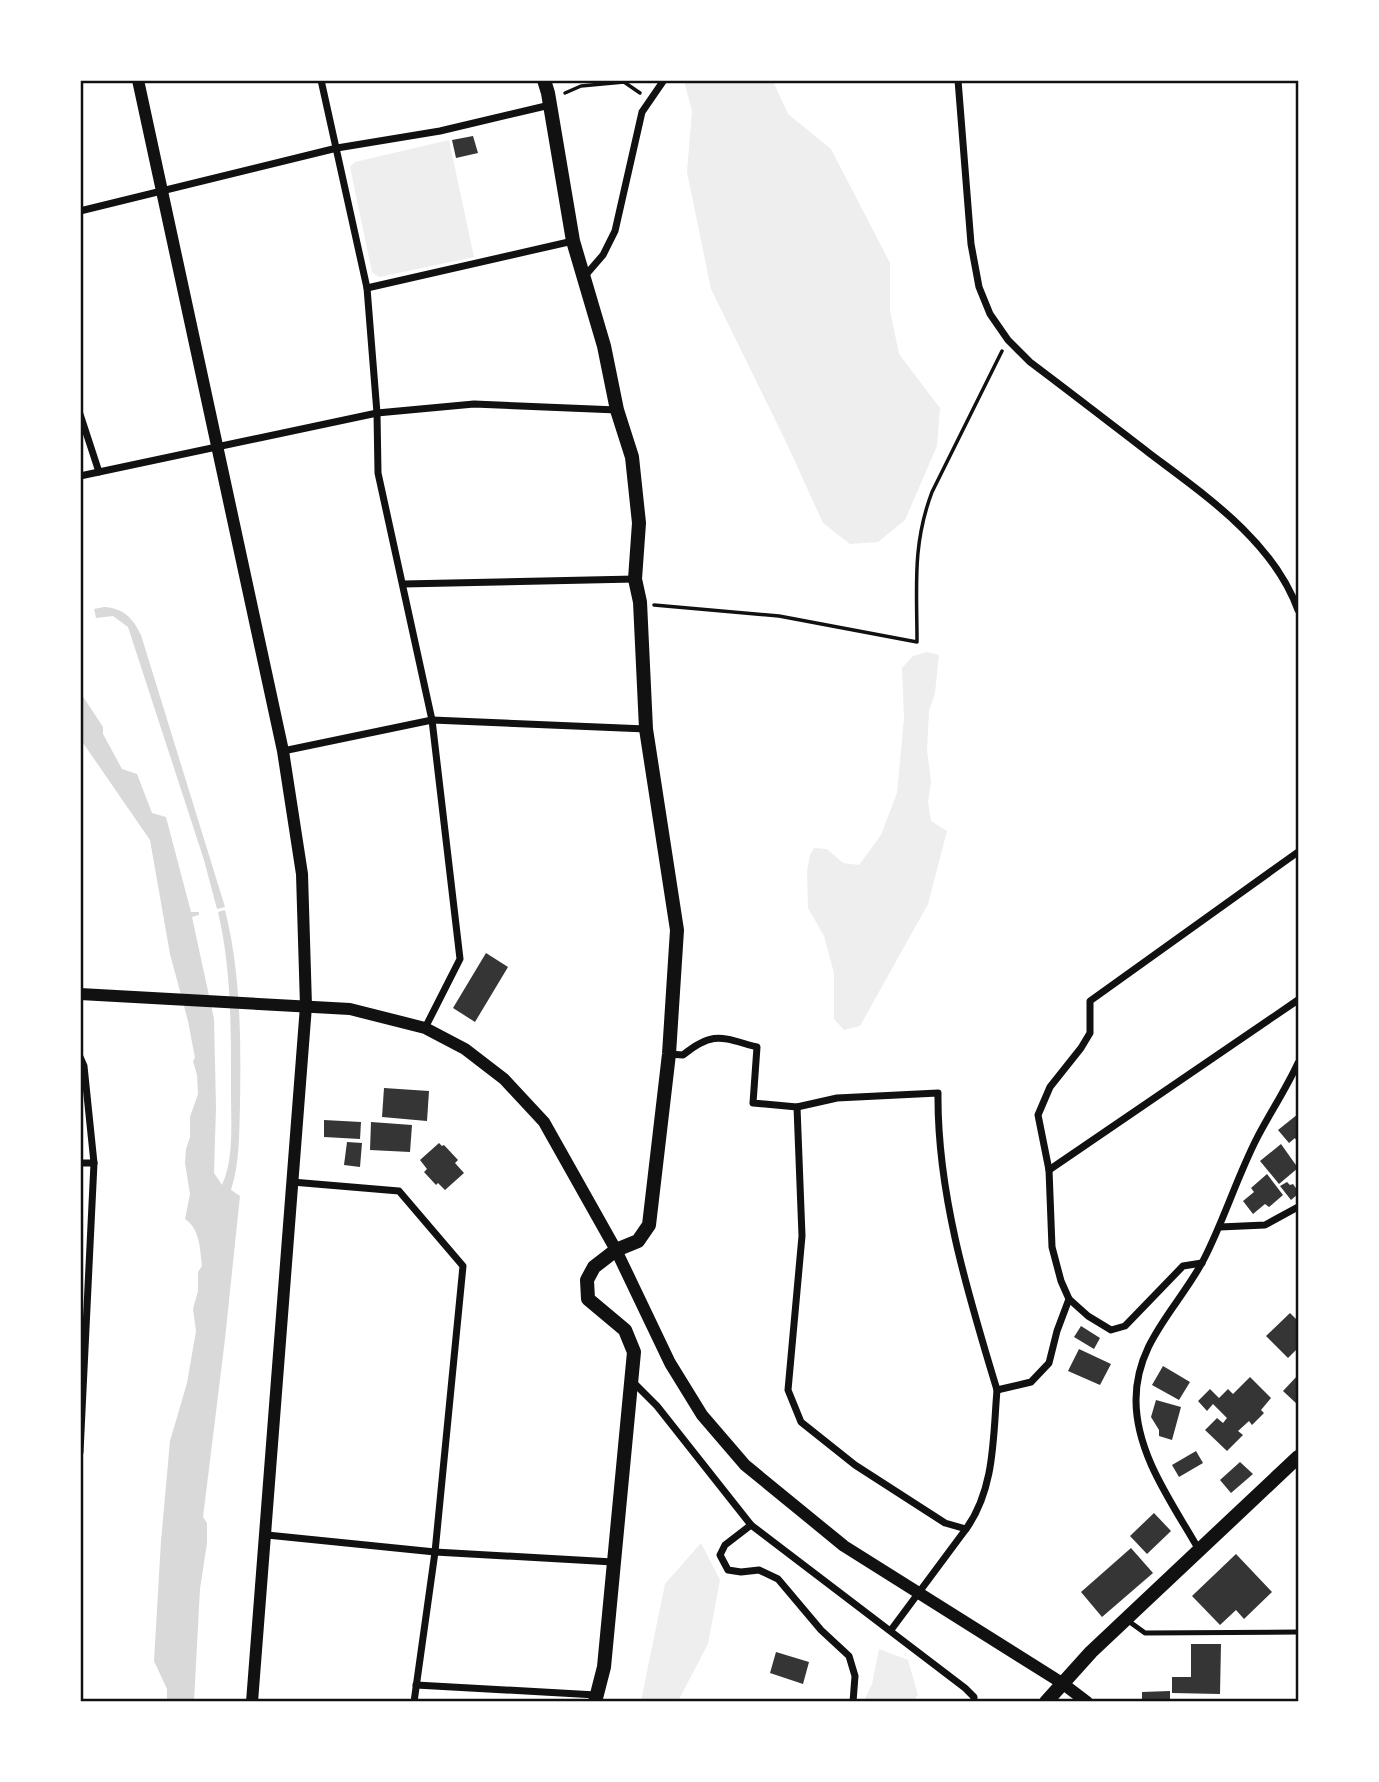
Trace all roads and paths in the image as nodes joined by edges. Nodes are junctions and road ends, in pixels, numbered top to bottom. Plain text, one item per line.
1 (138, 80) edge
2 (321, 80) edge
3 (544, 80) edge
4 (664, 80) edge
5 (958, 80) edge
6 (650, 99) junction
7 (550, 105) junction
8 (337, 148) junction
9 (161, 193) junction
10 (80, 211) edge
11 (572, 241) junction
12 (583, 278) junction
13 (368, 288) junction
14 (1008, 340) junction
15 (617, 410) junction
16 (377, 413) junction
17 (80, 414) edge
18 (216, 447) junction
19 (99, 472) junction
20 (80, 476) edge
21 (635, 579) junction
22 (403, 584) junction
23 (640, 601) junction
24 (1298, 610) edge
25 (432, 720) junction
26 (646, 729) junction
27 (283, 751) junction
28 (1298, 852) edge
29 (80, 994) edge
30 (1298, 1000) edge
31 (306, 1006) junction
32 (425, 1028) junction
33 (669, 1054) junction
34 (80, 1057) edge
35 (1298, 1063) edge
36 (797, 1107) junction
37 (80, 1163) edge
38 (94, 1163) junction
39 (1049, 1170) junction
40 (292, 1182) junction
41 (1298, 1207) edge
42 (1220, 1227) junction
43 (616, 1250) junction
44 (1202, 1263) junction
45 (1069, 1299) junction
46 (633, 1381) junction
47 (996, 1390) junction
48 (80, 1452) edge
49 (1298, 1457) edge
50 (751, 1525) junction
51 (967, 1529) junction
52 (267, 1535) junction
53 (1199, 1550) junction
54 (435, 1552) junction
55 (614, 1562) junction
56 (1126, 1619) junction
57 (891, 1630) junction
58 (1298, 1632) edge
59 (1062, 1682) junction
60 (416, 1685) junction
61 (595, 1698) edge
62 (252, 1702) edge
63 (414, 1702) edge
64 (853, 1702) edge
65 (974, 1702) edge
66 (1046, 1702) edge
67 (1087, 1702) edge

1 - 9 street
2 - 8 street
3 - 7 main road
4 - 6 street
5 - 14 street
6 - 7 path
6 - 12 street
7 - 8 street
7 - 11 main road
8 - 9 street
8 - 13 street
9 - 10 street
9 - 18 street
11 - 12 main road
11 - 13 street
12 - 15 main road
13 - 16 street
14 - 23 path
14 - 24 street
15 - 16 street
15 - 21 main road
16 - 18 street
16 - 22 street
17 - 19 street
18 - 19 street
18 - 27 street
19 - 20 street
21 - 22 street
21 - 23 main road
22 - 25 street
23 - 26 main road
25 - 26 street
25 - 27 street
25 - 32 street
26 - 33 main road
27 - 31 street
28 - 39 street
29 - 31 street
30 - 39 street
31 - 32 street
31 - 40 street
32 - 43 street
33 - 36 street
33 - 43 main road
34 - 38 street
35 - 42 street
36 - 47 street
36 - 51 street
37 - 38 street
38 - 48 street
39 - 45 street
40 - 52 street
40 - 54 street
41 - 42 street
42 - 44 street
43 - 46 main road
43 - 59 street
44 - 45 street
44 - 53 street
45 - 47 street
46 - 50 street
46 - 55 main road
47 - 51 street
49 - 53 main road
50 - 57 street
50 - 64 street
51 - 57 street
52 - 54 street
52 - 62 street
53 - 56 main road
54 - 55 street
54 - 60 street
55 - 61 main road
56 - 58 lane
56 - 59 main road
57 - 65 street
59 - 66 main road
59 - 67 street
60 - 61 street
60 - 63 street

